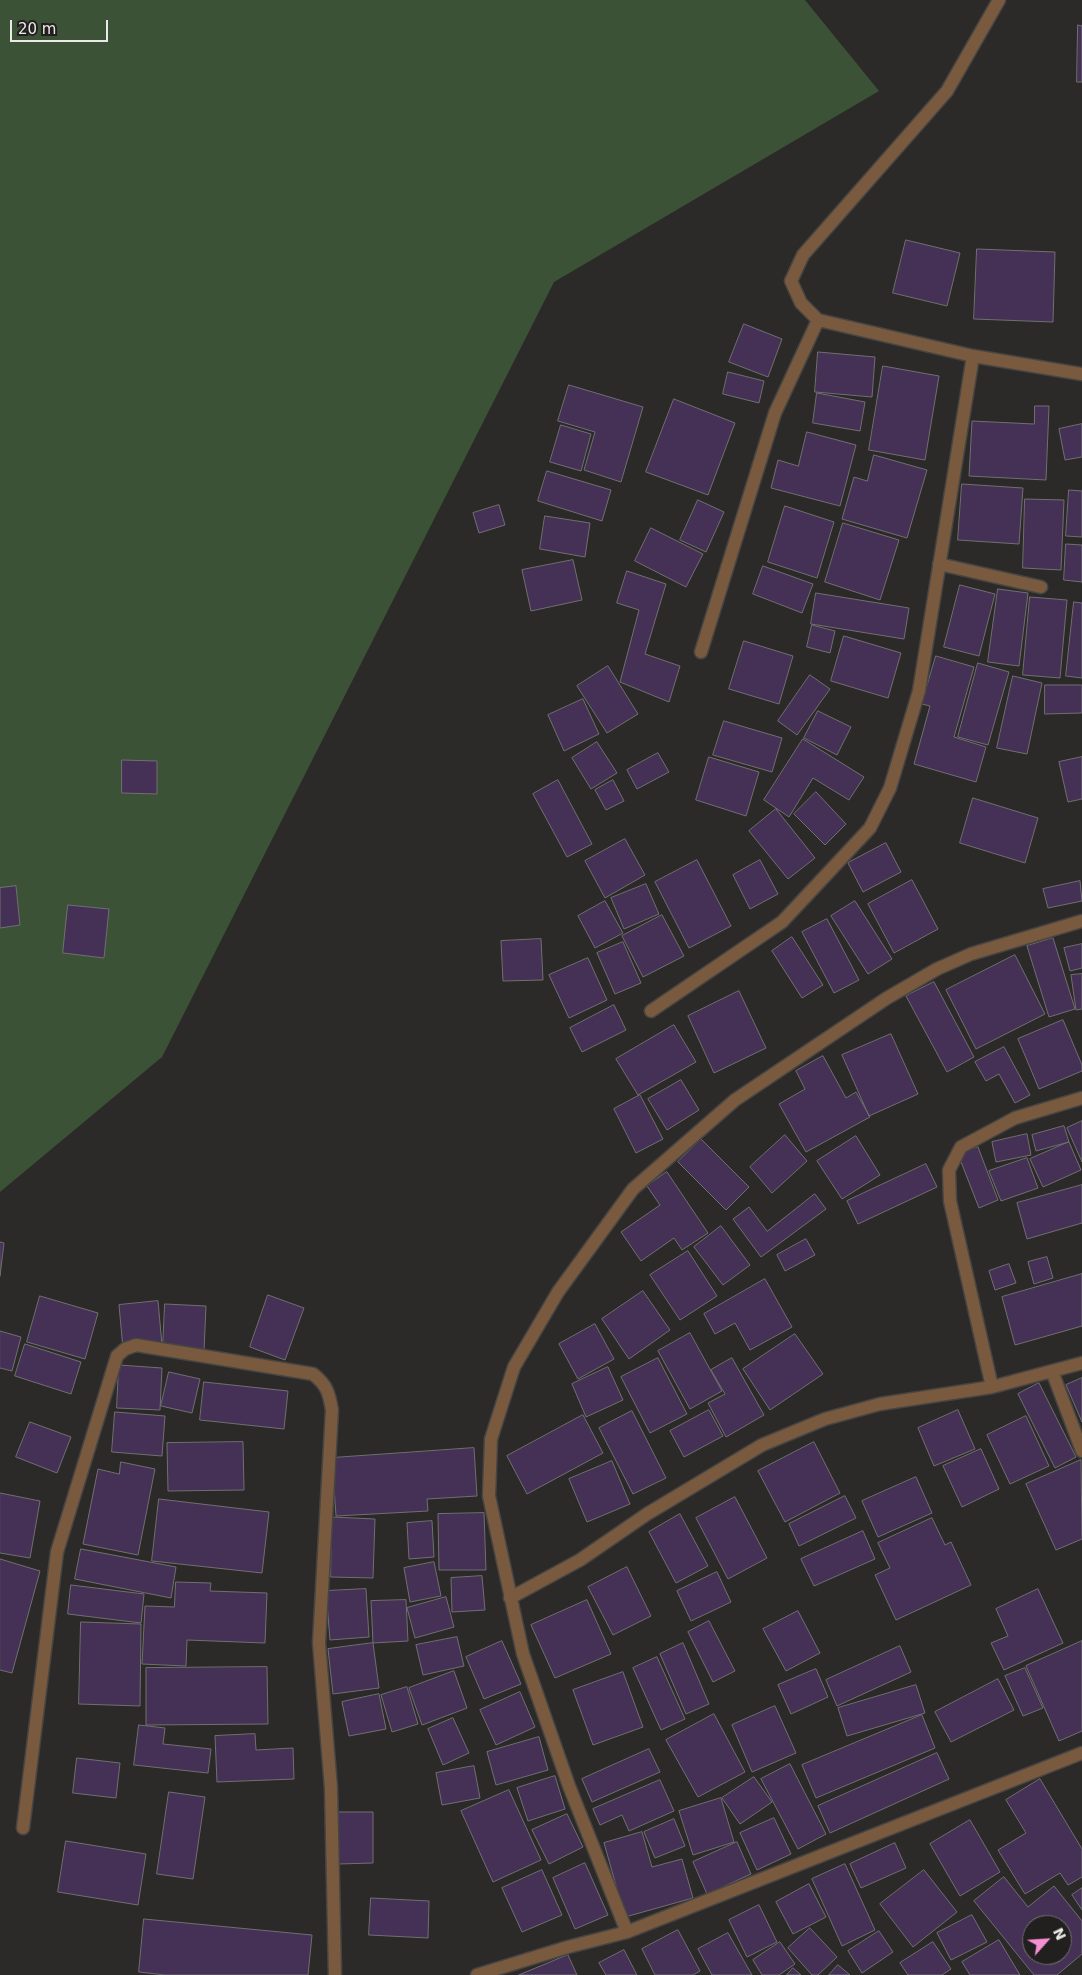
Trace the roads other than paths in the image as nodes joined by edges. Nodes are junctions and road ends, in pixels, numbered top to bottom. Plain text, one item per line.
1 (999, 0) edge
2 (818, 320) junction
3 (973, 356) junction
4 (1082, 374) edge
5 (939, 564) junction
6 (1041, 587) dead end
7 (701, 652) dead end
8 (1082, 920) edge
9 (651, 1011) dead end
10 (1082, 1098) edge
11 (1082, 1363) edge
12 (1052, 1371) junction
13 (992, 1387) junction
14 (1082, 1451) edge
15 (510, 1598) junction
16 (1082, 1753) edge
17 (23, 1828) dead end
18 (627, 1932) junction
19 (335, 1975) edge
20 (477, 1975) edge

1 - 2 street
2 - 3 street
2 - 7 street
3 - 4 street
3 - 5 street
5 - 6 street
5 - 9 street
8 - 15 street
10 - 13 street
11 - 12 street
12 - 13 street
12 - 14 street
13 - 15 street
15 - 18 street
16 - 18 street
17 - 19 street
18 - 20 street

